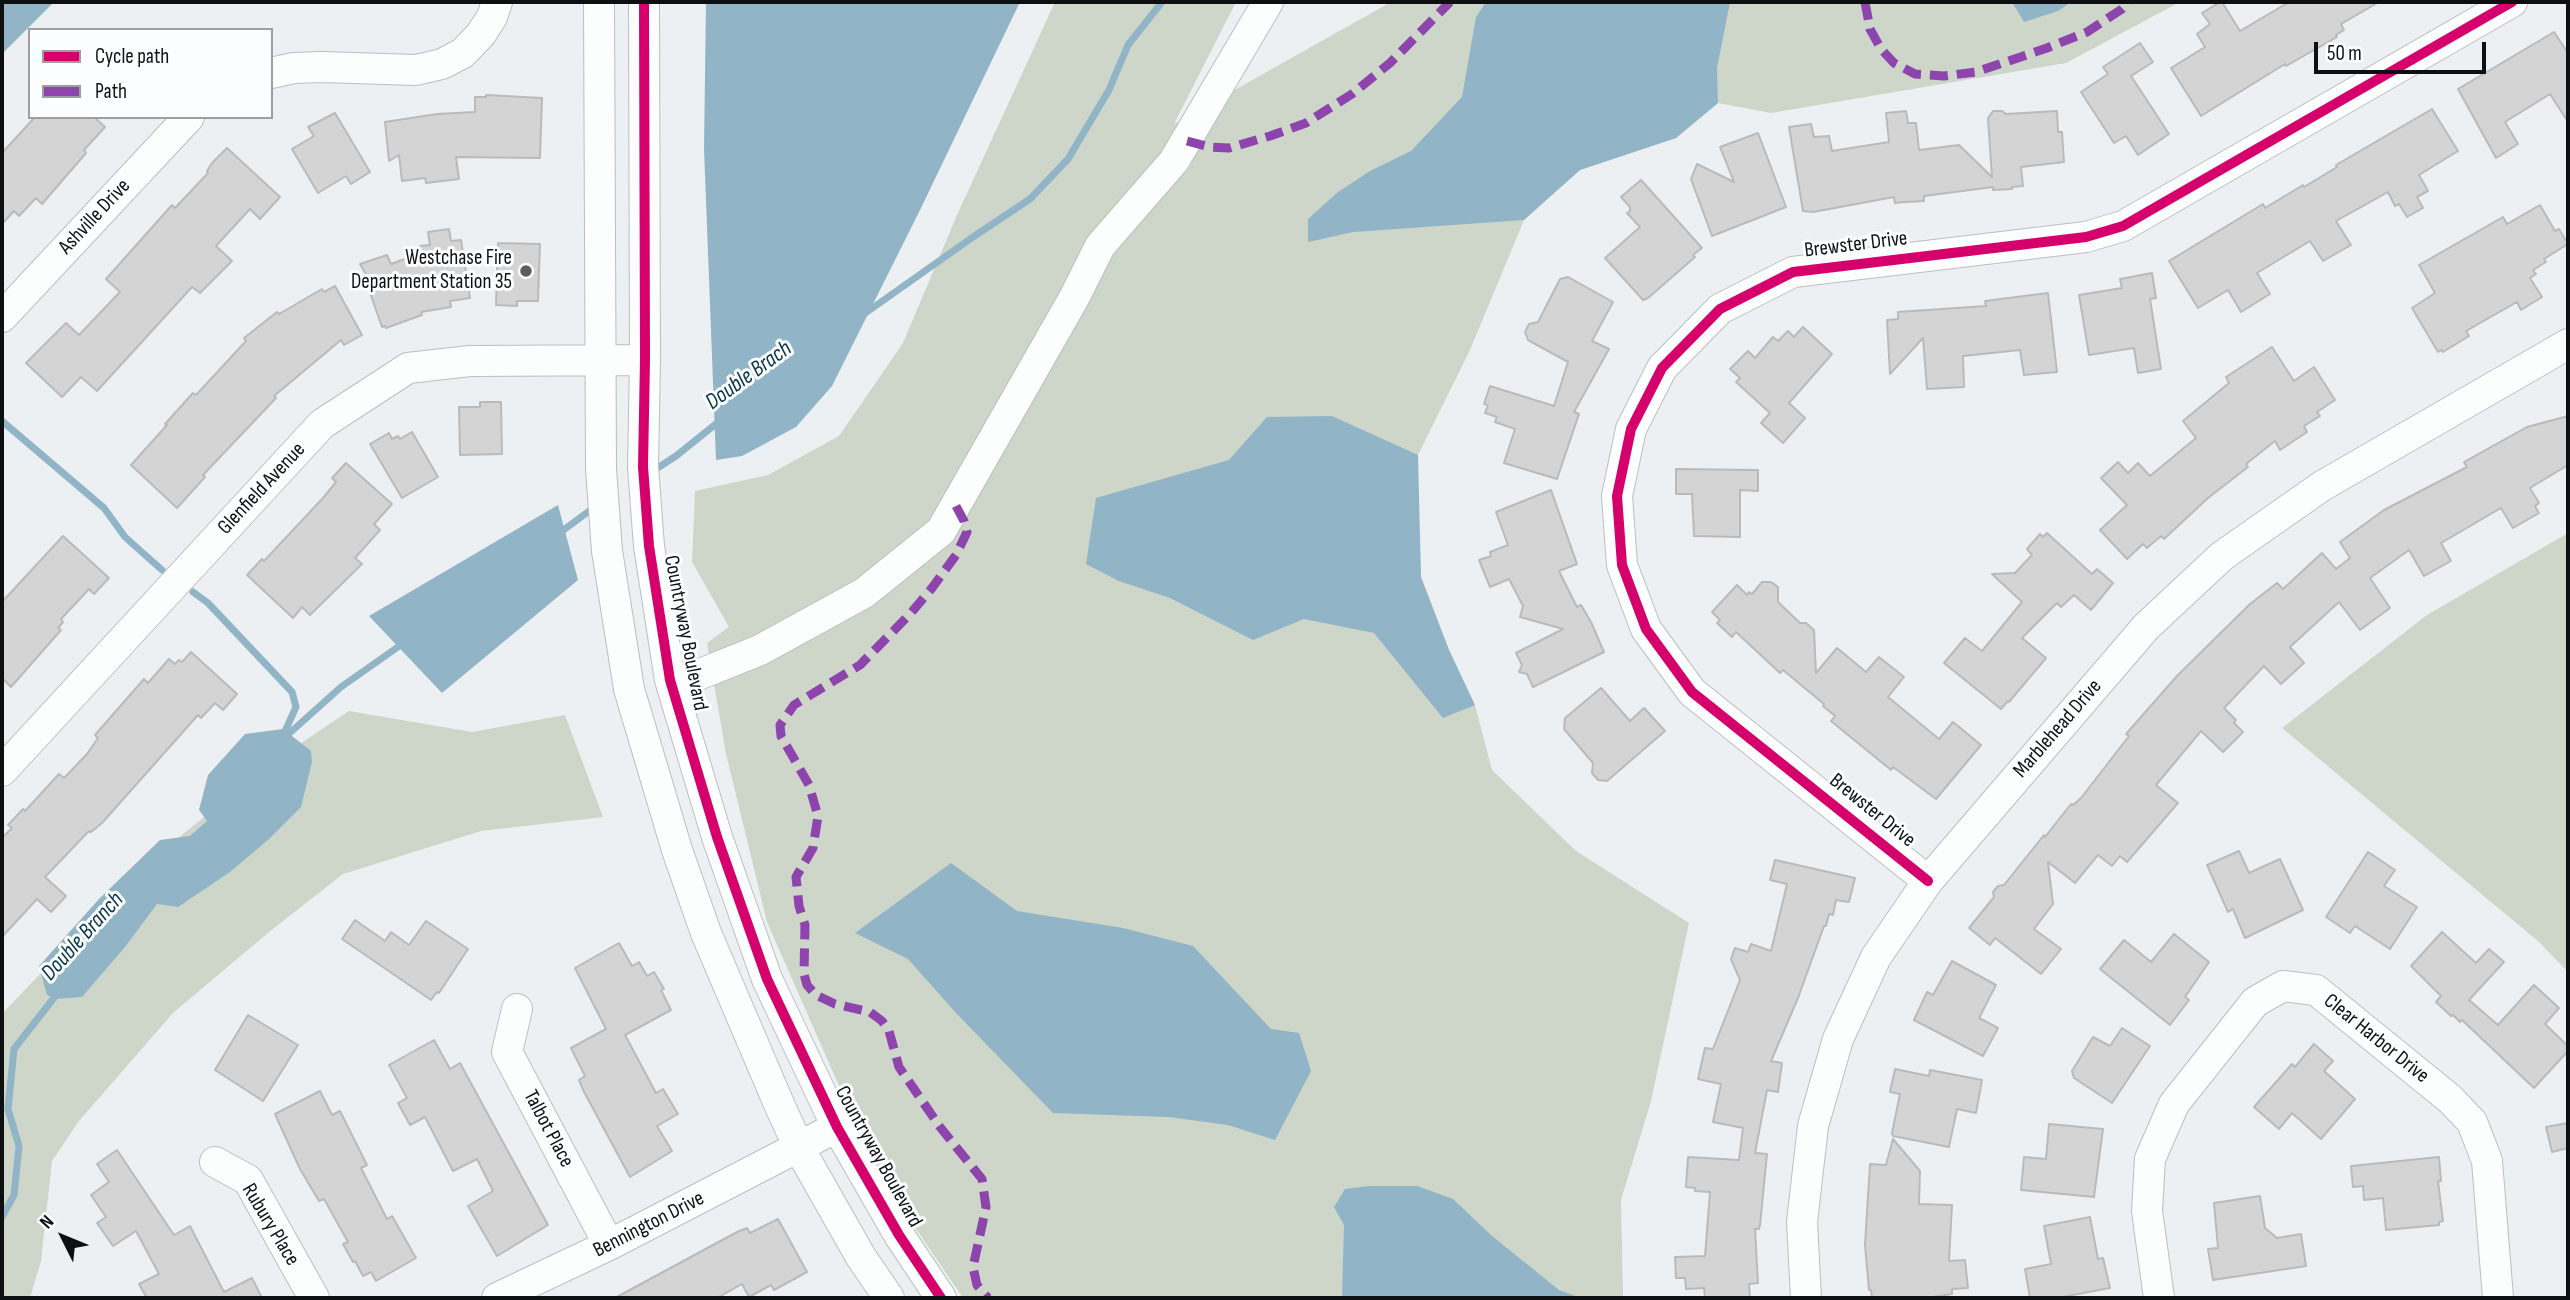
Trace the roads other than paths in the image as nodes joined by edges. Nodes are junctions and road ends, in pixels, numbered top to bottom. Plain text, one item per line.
1 (497, 2) edge
2 (598, 2) edge
3 (644, 2) edge
4 (1268, 2) edge
5 (2512, 2) edge
6 (273, 73) edge
7 (187, 119) edge
8 (2, 317) edge
9 (2568, 344) edge
10 (600, 359) junction
11 (645, 360) junction
12 (663, 638) junction
13 (699, 673) junction
14 (680, 712) junction
15 (2, 771) edge
16 (1927, 881) junction
17 (517, 1009) dead end
18 (837, 1127) junction
19 (799, 1148) junction
20 (215, 1163) dead end
21 (609, 1245) junction
22 (314, 1298) edge
23 (497, 1298) edge
24 (889, 1298) edge
25 (941, 1298) edge
26 (1806, 1298) edge
27 (2159, 1298) edge
28 (2498, 1298) edge

1 - 6 street
2 - 10 street
3 - 11 street, Countryway Boulevard
4 - 13 street
5 - 16 street, Brewster Drive
7 - 8 street, Ashville Drive
9 - 16 street, Marblehead Drive
10 - 11 street, Glenfield Avenue
10 - 15 street, Glenfield Avenue
10 - 19 street
11 - 12 street, Countryway Boulevard
12 - 13 street
12 - 14 street, Countryway Boulevard
13 - 14 street
14 - 18 street, Countryway Boulevard
16 - 26 street, Marblehead Drive
17 - 21 street, Talbot Place
18 - 19 street, Bennington Drive
18 - 25 street, Countryway Boulevard
19 - 21 street, Bennington Drive
19 - 24 street
20 - 22 street, Rubury Place
21 - 23 street, Bennington Drive
27 - 28 street, Clear Harbor Drive

